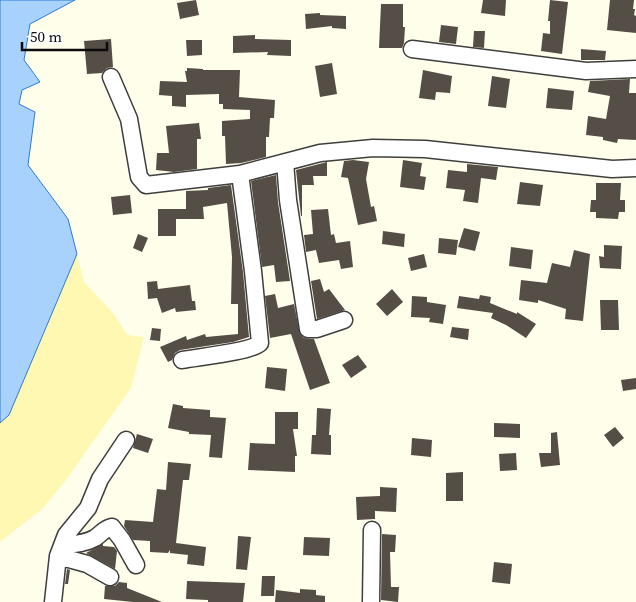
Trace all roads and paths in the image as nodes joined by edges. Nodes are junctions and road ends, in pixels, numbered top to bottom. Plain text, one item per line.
1 (412, 49) dead end
2 (636, 69) edge
3 (111, 77) dead end
4 (285, 162) junction
5 (636, 168) edge
6 (240, 174) junction
7 (344, 320) dead end
8 (182, 360) dead end
9 (126, 440) dead end
10 (372, 530) dead end
11 (60, 550) junction
12 (136, 565) dead end
13 (110, 577) dead end
14 (53, 602) edge
15 (371, 602) edge

1 - 2 street
3 - 6 street
4 - 5 street
4 - 6 street
4 - 7 street
6 - 8 street
9 - 11 street
10 - 15 street
11 - 12 street
11 - 13 street
11 - 14 street

